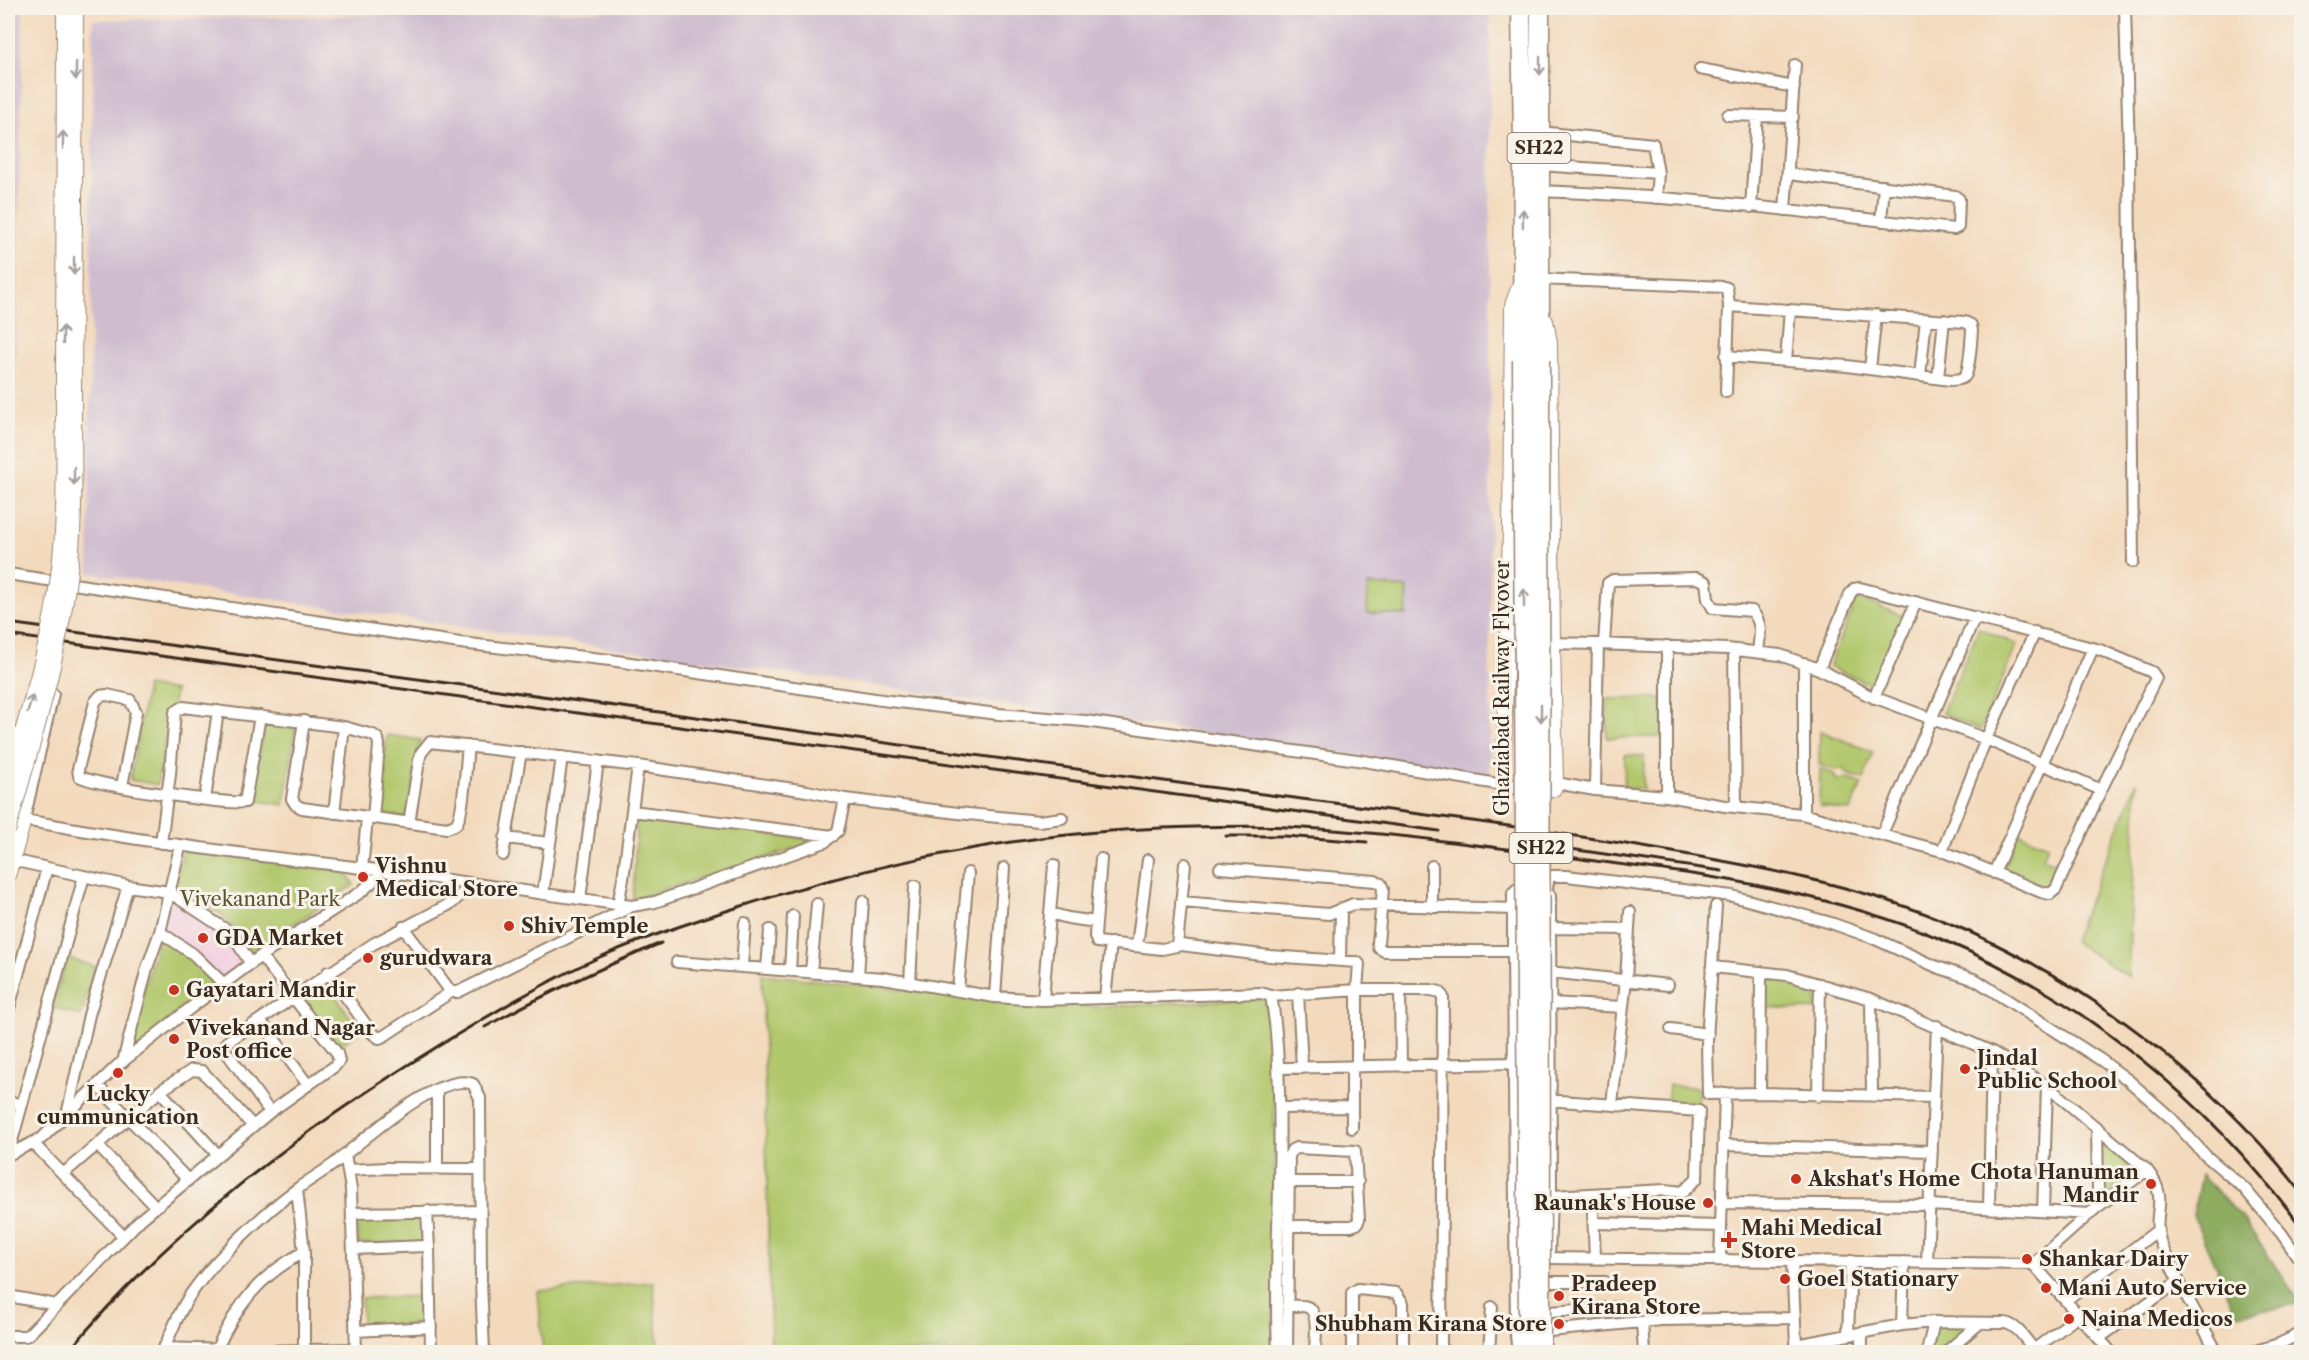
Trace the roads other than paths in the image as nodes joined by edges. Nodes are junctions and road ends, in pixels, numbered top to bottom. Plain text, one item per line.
1 (64, 8) edge
2 (76, 8) edge
3 (1521, 8) edge
4 (1540, 8) edge
5 (2125, 8) edge
6 (1795, 65) dead end
7 (1700, 69) dead end
8 (1794, 87) junction
9 (1728, 114) dead end
10 (1757, 116) junction
11 (1793, 117) junction
12 (1540, 132) junction
13 (1539, 165) junction
14 (1658, 173) junction
15 (1789, 174) junction
16 (1884, 186) junction
17 (1531, 191) junction
18 (1656, 198) junction
19 (1751, 207) junction
20 (1785, 210) junction
21 (1881, 221) junction
22 (1534, 281) junction
23 (1729, 306) junction
24 (1790, 310) junction
25 (1876, 315) junction
26 (1926, 319) junction
27 (1944, 320) junction
28 (1726, 356) junction
29 (1786, 361) junction
30 (1870, 369) junction
31 (1920, 376) junction
32 (1938, 378) junction
33 (1726, 392) dead end
34 (68, 395) junction
35 (2133, 562) dead end
36 (8, 574) edge
37 (1916, 602) junction
38 (1975, 617) junction
39 (2035, 632) junction
40 (1507, 642) junction
41 (1553, 643) junction
42 (1601, 644) junction
43 (1667, 646) junction
44 (2093, 648) junction
45 (1734, 650) junction
46 (1758, 651) junction
47 (1804, 663) junction
48 (1819, 669) junction
49 (53, 694) dead end
50 (1874, 698) junction
51 (218, 711) junction
52 (260, 716) junction
53 (1931, 719) junction
54 (304, 721) junction
55 (344, 727) junction
56 (1986, 739) junction
57 (468, 746) junction
58 (521, 752) junction
59 (562, 757) junction
60 (598, 761) junction
61 (2042, 763) junction
62 (638, 766) junction
63 (8, 781) edge
64 (1556, 783) junction
65 (1503, 785) junction
66 (122, 786) junction
67 (1595, 790) junction
68 (2101, 790) junction
69 (168, 794) junction
70 (1667, 796) junction
71 (205, 799) junction
72 (845, 799) junction
73 (1736, 807) junction
74 (632, 811) junction
75 (334, 813) junction
76 (8, 814) edge
77 (1804, 814) junction
78 (370, 818) junction
79 (1062, 818) dead end
80 (24, 820) junction
81 (409, 823) junction
82 (8, 831) edge
83 (1882, 834) junction
84 (833, 836) junction
85 (505, 838) junction
86 (162, 843) junction
87 (550, 843) junction
88 (180, 847) junction
89 (1942, 851) junction
90 (503, 855) dead end
91 (1101, 859) dead end
92 (12, 860) junction
93 (1148, 860) dead end
94 (1185, 864) dead end
95 (1054, 865) dead end
96 (1432, 866) dead end
97 (47, 868) junction
98 (1004, 868) dead end
99 (1220, 868) dead end
100 (362, 869) junction
101 (376, 871) junction
102 (968, 873) dead end
103 (1994, 873) junction
104 (8, 876) edge
105 (84, 876) junction
106 (472, 884) junction
107 (128, 886) junction
108 (915, 886) dead end
109 (169, 892) junction
110 (1547, 892) junction
111 (543, 894) junction
112 (580, 899) junction
113 (863, 901) dead end
114 (1181, 902) junction
115 (618, 904) junction
116 (817, 904) dead end
117 (1381, 905) junction
118 (632, 906) junction
119 (1716, 906) dead end
120 (1432, 907) junction
121 (1513, 909) junction
122 (1341, 910) junction
123 (1630, 912) dead end
124 (1050, 913) junction
125 (793, 916) dead end
126 (1096, 922) junction
127 (745, 923) dead end
128 (403, 927) junction
129 (1550, 928) junction
130 (1629, 928) junction
131 (770, 930) dead end
132 (160, 932) junction
133 (1111, 943) junction
134 (1137, 946) junction
135 (1177, 946) junction
136 (1513, 951) junction
137 (261, 956) junction
138 (1340, 960) junction
139 (677, 962) dead end
140 (251, 964) junction
141 (742, 967) junction
142 (1713, 967) junction
143 (767, 969) junction
144 (790, 971) junction
145 (328, 972) junction
146 (811, 972) junction
147 (1550, 972) junction
148 (1761, 972) junction
149 (858, 976) junction
150 (1626, 980) junction
151 (910, 983) junction
152 (224, 984) junction
153 (1820, 984) junction
154 (1668, 985) dead end
155 (1400, 989) junction
156 (1357, 990) junction
157 (958, 991) junction
158 (451, 993) junction
159 (1298, 993) junction
160 (294, 996) junction
161 (1271, 996) junction
162 (995, 997) junction
163 (1105, 998) junction
164 (1871, 999) junction
165 (1043, 1000) junction
166 (1550, 1003) junction
167 (1623, 1006) junction
168 (8, 1012) edge
169 (260, 1020) junction
170 (1937, 1026) junction
171 (1671, 1029) dead end
172 (1708, 1034) junction
173 (1992, 1052) junction
174 (123, 1062) junction
175 (1514, 1063) junction
176 (1443, 1065) junction
177 (1401, 1066) junction
178 (1355, 1067) junction
179 (1278, 1068) junction
180 (1302, 1068) junction
181 (97, 1085) junction
182 (308, 1085) junction
183 (2047, 1086) junction
184 (437, 1089) junction
185 (160, 1091) junction
186 (1725, 1093) junction
187 (1760, 1093) junction
188 (1818, 1096) junction
189 (1872, 1096) junction
190 (1514, 1097) junction
191 (1934, 1097) junction
192 (8, 1101) edge
193 (1551, 1101) junction
194 (1612, 1104) junction
195 (21, 1105) junction
196 (1352, 1107) junction
197 (1280, 1108) junction
198 (270, 1112) junction
199 (67, 1115) junction
200 (129, 1118) junction
201 (253, 1126) junction
202 (2097, 1127) junction
203 (1352, 1128) dead end
204 (33, 1143) junction
205 (97, 1145) junction
206 (1724, 1145) junction
207 (1932, 1151) junction
208 (218, 1154) junction
209 (345, 1154) junction
210 (8, 1155) edge
211 (437, 1167) junction
212 (480, 1169) junction
213 (348, 1170) junction
214 (2147, 1170) junction
215 (63, 1174) junction
216 (188, 1180) junction
217 (1290, 1182) junction
218 (1358, 1182) junction
219 (297, 1189) junction
220 (1551, 1196) junction
221 (1720, 1203) junction
222 (1929, 1205) junction
223 (156, 1207) junction
224 (1989, 1207) junction
225 (428, 1211) junction
226 (480, 1211) junction
227 (2043, 1211) junction
228 (2093, 1211) junction
229 (352, 1213) junction
230 (1289, 1226) junction
231 (1721, 1226) junction
232 (2158, 1230) junction
233 (123, 1236) junction
234 (429, 1248) junction
235 (353, 1249) junction
236 (304, 1252) junction
237 (1550, 1258) junction
238 (1595, 1258) junction
239 (1720, 1260) junction
240 (1792, 1261) junction
241 (1851, 1262) junction
242 (1904, 1262) junction
243 (1927, 1262) junction
244 (2301, 1263) edge
245 (2033, 1264) junction
246 (2179, 1281) junction
247 (1549, 1282) junction
248 (1605, 1282) dead end
249 (8, 1296) edge
250 (2066, 1300) junction
251 (57, 1305) junction
252 (1287, 1306) junction
253 (1492, 1307) dead end
254 (1622, 1307) dead end
255 (1549, 1312) junction
256 (2078, 1316) junction
257 (1795, 1318) junction
258 (1642, 1322) junction
259 (1934, 1322) junction
260 (1980, 1323) junction
261 (1902, 1325) junction
262 (431, 1327) junction
263 (356, 1331) junction
264 (1862, 1332) junction
265 (2301, 1333) edge
266 (1848, 1334) junction
267 (8, 1336) edge
268 (2099, 1338) junction
269 (1540, 1340) edge
270 (2281, 1348) edge
271 (163, 1350) edge
272 (216, 1350) junction
273 (304, 1350) junction
274 (356, 1351) edge
275 (2032, 1351) edge
276 (243, 1352) edge
277 (257, 1352) edge
278 (432, 1353) edge
279 (484, 1353) edge
280 (1278, 1353) edge
281 (1287, 1353) edge
282 (1315, 1353) edge
283 (1352, 1353) edge
284 (1403, 1353) edge
285 (1441, 1353) edge
286 (1489, 1353) edge
287 (1525, 1353) edge
288 (1644, 1353) edge
289 (1862, 1353) edge
290 (1927, 1353) edge
291 (1946, 1353) edge
292 (2111, 1353) edge
293 (2217, 1353) edge
294 (2252, 1353) edge

34 -> 1 main road
2 -> 34 main road
3 - 17 highway, SH22
4 -> 12 highway, SH22
5 - 35 street
6 - 8 street
7 - 8 street
8 - 11 street
9 - 10 street
10 - 11 street
10 - 19 street
11 - 15 street
12 - 13 highway, SH22
12 - 14 street
13 - 14 street
13 - 17 highway, SH22
14 - 18 street
15 - 16 street
15 - 20 street
16 - 21 street
16 - 21 street
17 - 18 street
17 - 22 highway, SH22
18 - 19 street
19 - 20 street
20 - 21 street
22 - 23 street
22 - 40 main road
22 - 41 main road
22 - 269 highway, Ghaziabad Railway Flyover / SH22, bridge
23 - 24 street
23 - 28 street
24 - 25 street
24 - 29 street
25 - 26 street
25 - 30 street
26 - 27 street
26 - 31 street
27 - 32 street
27 - 32 street
28 - 29 street
28 - 33 street
29 - 30 street
30 - 31 street
31 - 32 street
63 -> 34 main road, bridge
34 -> 82 main road, bridge
36 - 65 street
37 - 38 street
37 - 48 street
37 - 50 street
38 - 39 street
38 - 53 street
39 - 44 street
39 - 56 street
40 - 41 street
40 - 65 main road
41 - 42 street
41 - 64 main road
42 - 43 street
42 - 46 street
42 - 67 street
43 - 45 street
43 - 70 street
44 - 61 street
44 - 68 street
45 - 46 street
45 - 73 street
46 - 47 street
47 - 48 street
47 - 77 street
48 - 50 street
49 - 80 street
50 - 53 street
51 - 52 street
51 - 69 street
51 - 71 street
52 - 54 street
52 - 71 street
53 - 56 street
53 - 83 street
54 - 55 street
54 - 75 street
55 - 75 street
55 - 78 street
56 - 61 street
56 - 89 street
57 - 58 street
57 - 81 street
57 - 81 street
58 - 59 street
58 - 85 street
59 - 60 street
59 - 87 street
60 - 62 street
60 - 112 street
61 - 68 street
61 - 103 street
62 - 72 street
62 - 74 street
64 - 65 main road
64 - 67 street
66 - 66 street
66 - 69 street
67 - 70 street
68 - 103 street
69 - 71 street
69 - 86 street
70 - 73 street
72 - 79 street
72 - 84 street
73 - 77 street
74 - 84 street
74 - 115 street
75 - 78 street
76 - 80 main road
77 - 83 street
78 - 81 street
78 - 100 street
80 - 86 street
80 - 92 main road
83 - 89 street
84 - 118 street
85 - 87 street
85 - 90 street
86 - 88 street
87 - 111 street
88 - 100 street
88 - 109 street
89 - 103 street
91 - 126 street
92 - 97 street
92 - 104 main road
93 - 134 street
94 - 114 street
95 - 124 street
96 - 120 street
97 - 105 street
97 - 168 street
98 - 162 street
99 - 117 street
100 - 101 street
101 - 106 street
101 - 137 street
102 - 157 street
105 - 107 street
105 - 195 street
106 - 111 street
106 - 128 street
107 - 109 street
107 - 199 street
108 - 151 street
109 - 132 street
109 - 140 street
110 - 121 street
110 - 129 street
110 - 244 street
111 - 112 street
112 - 115 street
113 - 149 street
114 - 122 street
114 - 135 street
115 - 118 street
116 - 146 street
117 - 120 street
117 - 122 street
117 - 136 street
118 - 158 street
119 - 142 street
120 - 121 street
121 - 136 street
122 - 138 street
123 - 130 street
124 - 126 street
124 - 165 street
125 - 144 street
126 - 133 street
127 - 141 street
128 - 145 street
128 - 158 street
129 - 130 street
129 - 147 street
130 - 150 street
131 - 143 street
132 - 152 street
132 - 174 street
133 - 134 street
133 - 163 street
134 - 135 street
135 - 138 street
136 - 175 street
137 - 140 street
137 - 160 street
138 - 156 street
139 - 141 street
140 - 152 street
141 - 143 street
142 - 148 street
142 - 172 street
143 - 144 street
144 - 146 street
145 - 158 street
145 - 160 street
146 - 149 street
147 - 150 street
147 - 166 street
148 - 153 street
148 - 187 street
149 - 151 street
150 - 154 street
150 - 167 street
151 - 157 street
152 - 174 street
153 - 164 street
153 - 188 street
155 - 156 street
155 - 176 street
155 - 177 street
156 - 159 street
156 - 178 street
157 - 162 street
159 - 161 street
159 - 180 street
160 - 169 street
160 - 182 street
161 - 163 street
161 - 179 street
162 - 165 street
163 - 165 street
164 - 170 street
164 - 189 street
166 - 167 street
166 - 193 street
167 - 194 street
169 - 182 street
169 - 198 street
170 - 173 street
170 - 191 street
171 - 172 street
172 - 186 street
173 - 183 street
173 - 224 street
174 - 181 street
175 - 176 street
175 - 190 street
176 - 177 street
176 - 285 street
177 - 178 street
178 - 180 street
178 - 196 street
179 - 180 street
179 - 197 street
181 - 199 street
181 - 200 street
182 - 198 street
183 - 202 street
183 - 227 street
184 - 209 street
184 - 211 street
184 - 212 street
185 - 200 street
185 - 201 street
185 - 208 street
186 - 187 street
186 - 206 street
187 - 188 street
188 - 189 street
189 - 191 street
190 - 193 street
190 - 287 street
191 - 207 street
192 - 195 street
193 - 194 street
193 - 220 street
194 - 220 street
195 - 210 street
196 - 197 street
196 - 203 street
197 - 280 street
198 - 201 street
199 - 204 street
200 - 205 street
200 - 216 street
201 - 208 street
202 - 214 street
202 - 228 street
204 - 210 street
204 - 215 street
205 - 215 street
205 - 223 street
206 - 207 street
206 - 221 street
207 - 222 street
208 - 216 street
209 - 213 street
209 - 219 street
211 - 212 street
211 - 213 street
212 - 226 street
213 - 229 street
214 - 228 street
214 - 232 street
215 - 233 street
216 - 223 street
217 - 218 street
217 - 218 street
217 - 230 street
218 - 230 street
219 - 236 street
219 - 271 street
220 - 237 street
221 - 222 street
221 - 231 street
222 - 224 street
222 - 243 street
223 - 233 street
224 - 227 street
225 - 226 street
225 - 229 street
225 - 234 street
226 - 279 street
227 - 228 street
228 - 245 street
229 - 235 street
230 - 252 street
231 - 238 street
231 - 239 street
232 - 246 street
232 - 250 street
233 - 251 street
234 - 235 street
234 - 262 street
235 - 263 street
236 - 272 street
236 - 273 street
237 - 238 street
237 - 247 street
238 - 239 street
239 - 240 street
240 - 241 street
240 - 257 street
241 - 242 street
241 - 266 street
242 - 243 street
242 - 261 street
243 - 245 street
245 - 250 street
246 - 268 street
246 - 293 street
247 - 248 street
247 - 255 street
249 - 251 street
250 - 256 street
251 - 267 street
252 - 281 street
252 - 282 street
253 - 286 street
254 - 255 street
255 - 269 street
256 - 268 street
256 - 275 street
257 - 258 street
257 - 266 street
258 - 269 street
258 - 288 street
259 - 260 street
259 - 261 street
259 - 290 street
260 - 275 street
260 - 291 street
261 - 264 street
262 - 263 street
262 - 278 street
263 - 274 street
264 - 266 street
264 - 289 street
265 - 270 street
268 - 292 street
269 - 287 highway, Ghaziabad Railway Flyover / SH22
270 - 294 street
271 - 272 street
272 - 276 street
273 - 274 street
273 - 277 street
276 - 277 street
283 - 284 street

